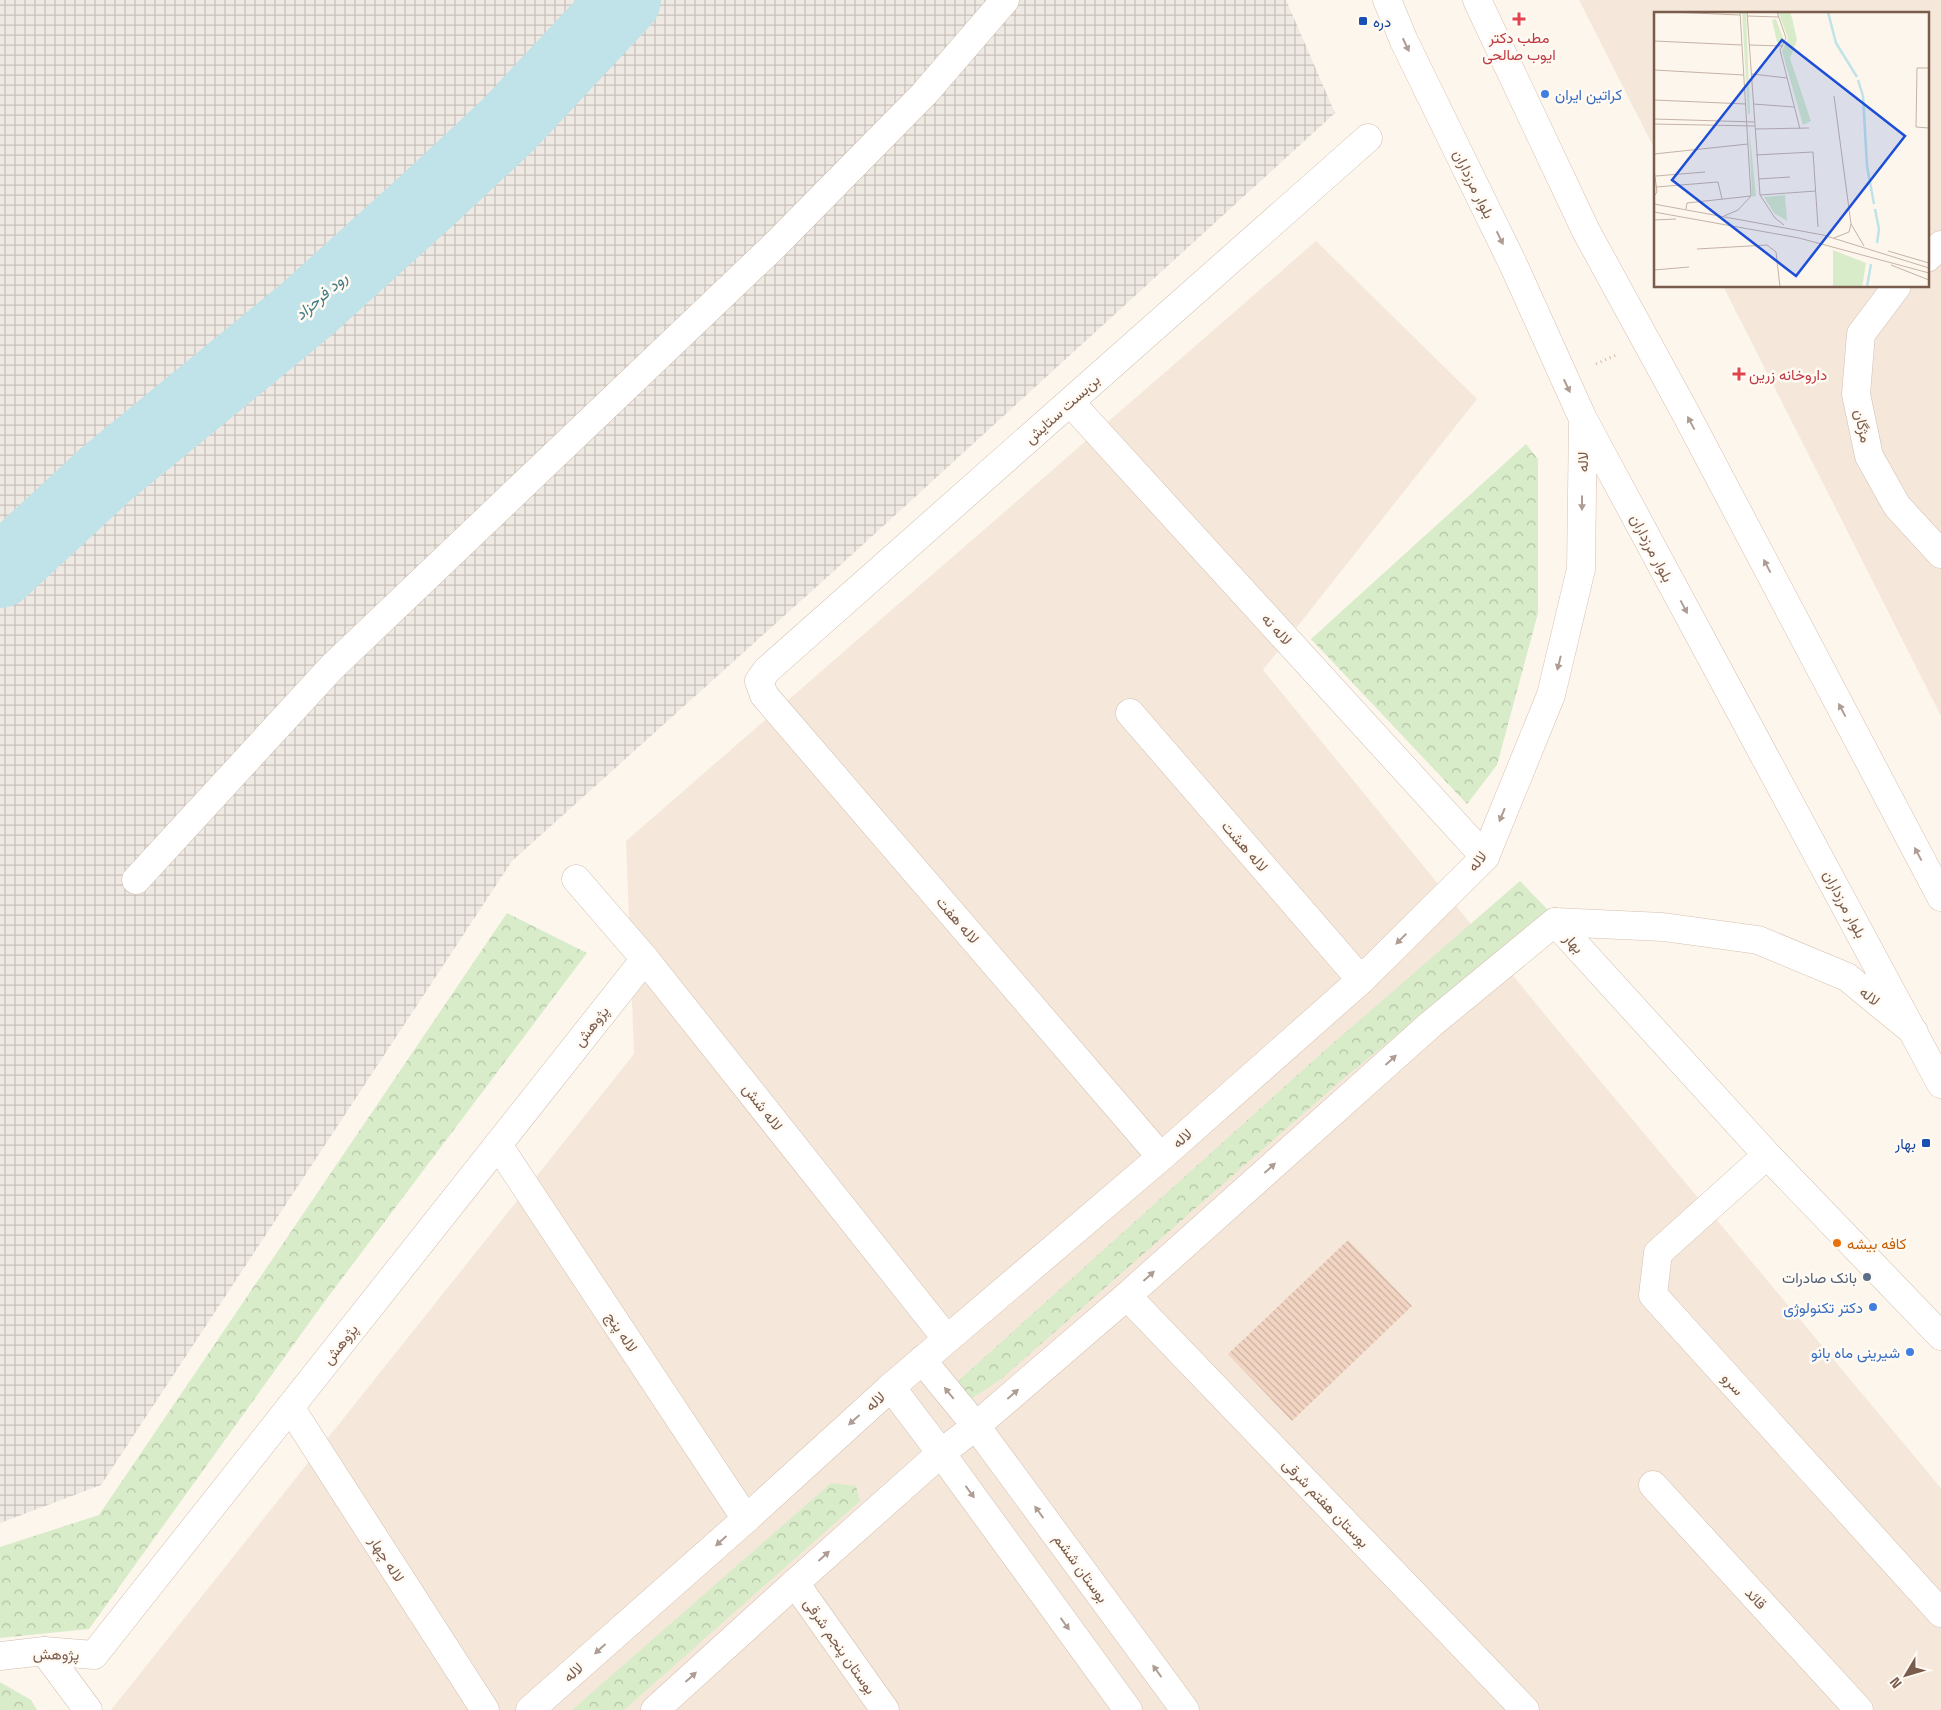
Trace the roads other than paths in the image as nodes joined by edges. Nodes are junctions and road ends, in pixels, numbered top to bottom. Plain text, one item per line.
1 (1005, 0) edge
2 (1387, 0) edge
3 (1477, 0) edge
4 (1368, 138) dead end
5 (1941, 245) edge
6 (1928, 257) edge
7 (1896, 288) edge
8 (1070, 402) junction
9 (1583, 419) junction
10 (1941, 554) edge
11 (758, 681) joint
12 (1130, 713) dead end
13 (1484, 857) junction
14 (576, 879) dead end
15 (136, 880) dead end
16 (1941, 897) edge
17 (1555, 922) junction
18 (645, 959) junction
19 (1361, 980) junction
20 (1914, 1032) junction
21 (1941, 1084) edge
22 (498, 1145) junction
23 (1768, 1155) junction
24 (1161, 1157) junction
25 (1127, 1296) junction
26 (1941, 1336) edge
27 (946, 1338) junction
28 (922, 1360) junction
29 (890, 1387) junction
30 (290, 1407) junction
31 (976, 1426) junction
32 (941, 1453) junction
33 (1653, 1485) dead end
34 (746, 1519) junction
35 (795, 1582) junction
36 (1941, 1613) edge
37 (44, 1651) junction
38 (0, 1656) edge
39 (88, 1710) edge
40 (485, 1710) edge
41 (530, 1710) edge
42 (655, 1710) edge
43 (885, 1710) edge
44 (1128, 1710) edge
45 (1186, 1710) edge
46 (1525, 1710) edge
47 (1859, 1710) edge

1 - 15 street
2 -> 9 street, بلوار مرزداران
16 -> 3 street
4 - 8 street, بن‌بست ستایش
5 - 6 street
7 - 10 street, مژگان
8 - 11 street, بن‌بست ستایش
8 - 13 street, لاله نه
9 -> 13 street, لاله
9 -> 20 street, بلوار مرزداران
11 - 24 street, لاله هفت
12 - 19 street, لاله هشت
13 -> 19 street, لاله
14 - 18 street, لاله شش
17 - 20 street, لاله
17 - 23 street, بهار
25 -> 17 street
18 - 22 street, پژوهش
18 - 27 street, لاله شش
19 - 24 street, لاله
20 - 21 street, بلوار مرزداران
22 - 30 street, پژوهش
22 - 34 street, لاله پنج
23 - 26 street, بهار
23 - 36 street, سرو
24 - 27 street, لاله
31 -> 25 street
25 - 46 street, بوستان هفتم شرقی
27 - 28 street, لاله
28 - 29 street, لاله
31 -> 28 street, بوستان ششم
29 - 32 street
29 -> 34 street, لاله
30 - 37 street, پژوهش
30 - 40 street, لاله چهار
31 - 32 street
45 -> 31 street, بوستان ششم
35 -> 32 street
32 -> 44 street
33 - 47 street, قائد
34 -> 41 street, لاله
42 -> 35 street
35 - 43 street, بوستان پنجم شرقی
37 - 38 street, پژوهش
37 - 39 street

